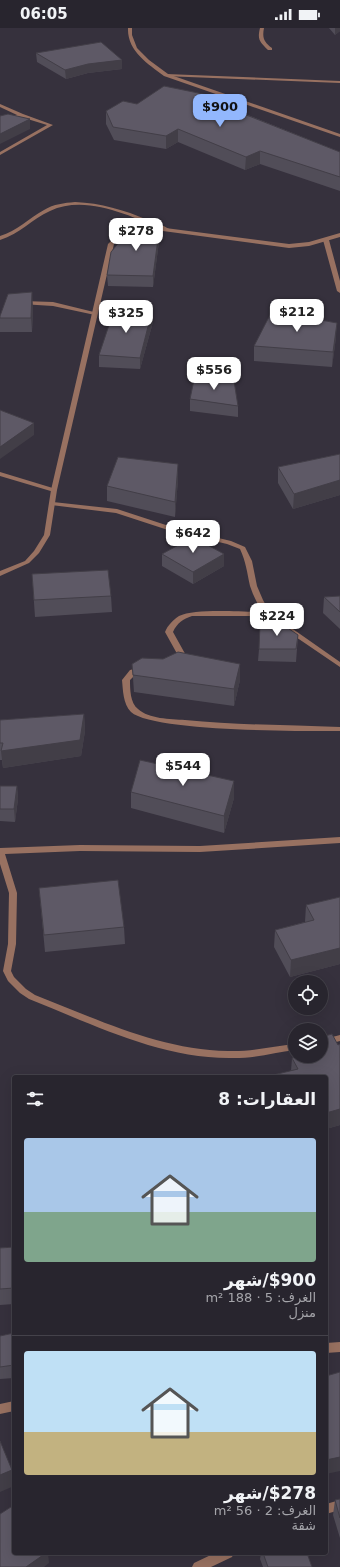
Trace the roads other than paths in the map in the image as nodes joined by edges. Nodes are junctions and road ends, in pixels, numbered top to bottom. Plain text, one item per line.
1 (130, 28) edge
2 (262, 28) edge
3 (270, 49) dead end
4 (166, 75) junction
5 (340, 82) edge
6 (0, 105) edge
7 (20, 115) junction
8 (0, 124) edge
9 (340, 136) edge
10 (0, 154) edge
11 (166, 229) junction
12 (340, 235) edge
13 (0, 238) edge
14 (326, 240) junction
15 (340, 291) edge
16 (16, 304) edge
17 (95, 313) junction
18 (0, 474) edge
19 (54, 490) junction
20 (53, 504) junction
21 (0, 574) edge
22 (267, 614) junction
23 (340, 665) edge
24 (173, 666) edge
25 (151, 668) edge
26 (340, 729) edge
27 (340, 840) edge
28 (0, 851) edge
29 (340, 1038) edge
30 (328, 1041) edge
31 (288, 1048) edge
32 (340, 1347) edge
33 (328, 1348) edge
34 (12, 1406) edge
35 (0, 1409) edge
36 (340, 1505) edge
37 (328, 1508) edge
38 (224, 1555) edge
39 (198, 1567) edge

1 - 4 street
2 - 3 street
4 - 5 street
4 - 9 street
6 - 7 street
7 - 8 street
7 - 10 street
11 - 13 street
11 - 14 street
11 - 17 street
12 - 14 street
14 - 15 street
16 - 17 street
17 - 19 street
18 - 19 street
19 - 20 street
20 - 21 street
20 - 22 street
22 - 23 street
22 - 24 street
25 - 26 street
27 - 28 street
28 - 31 street
29 - 30 street
32 - 33 street
34 - 35 street
36 - 37 street
38 - 39 street

